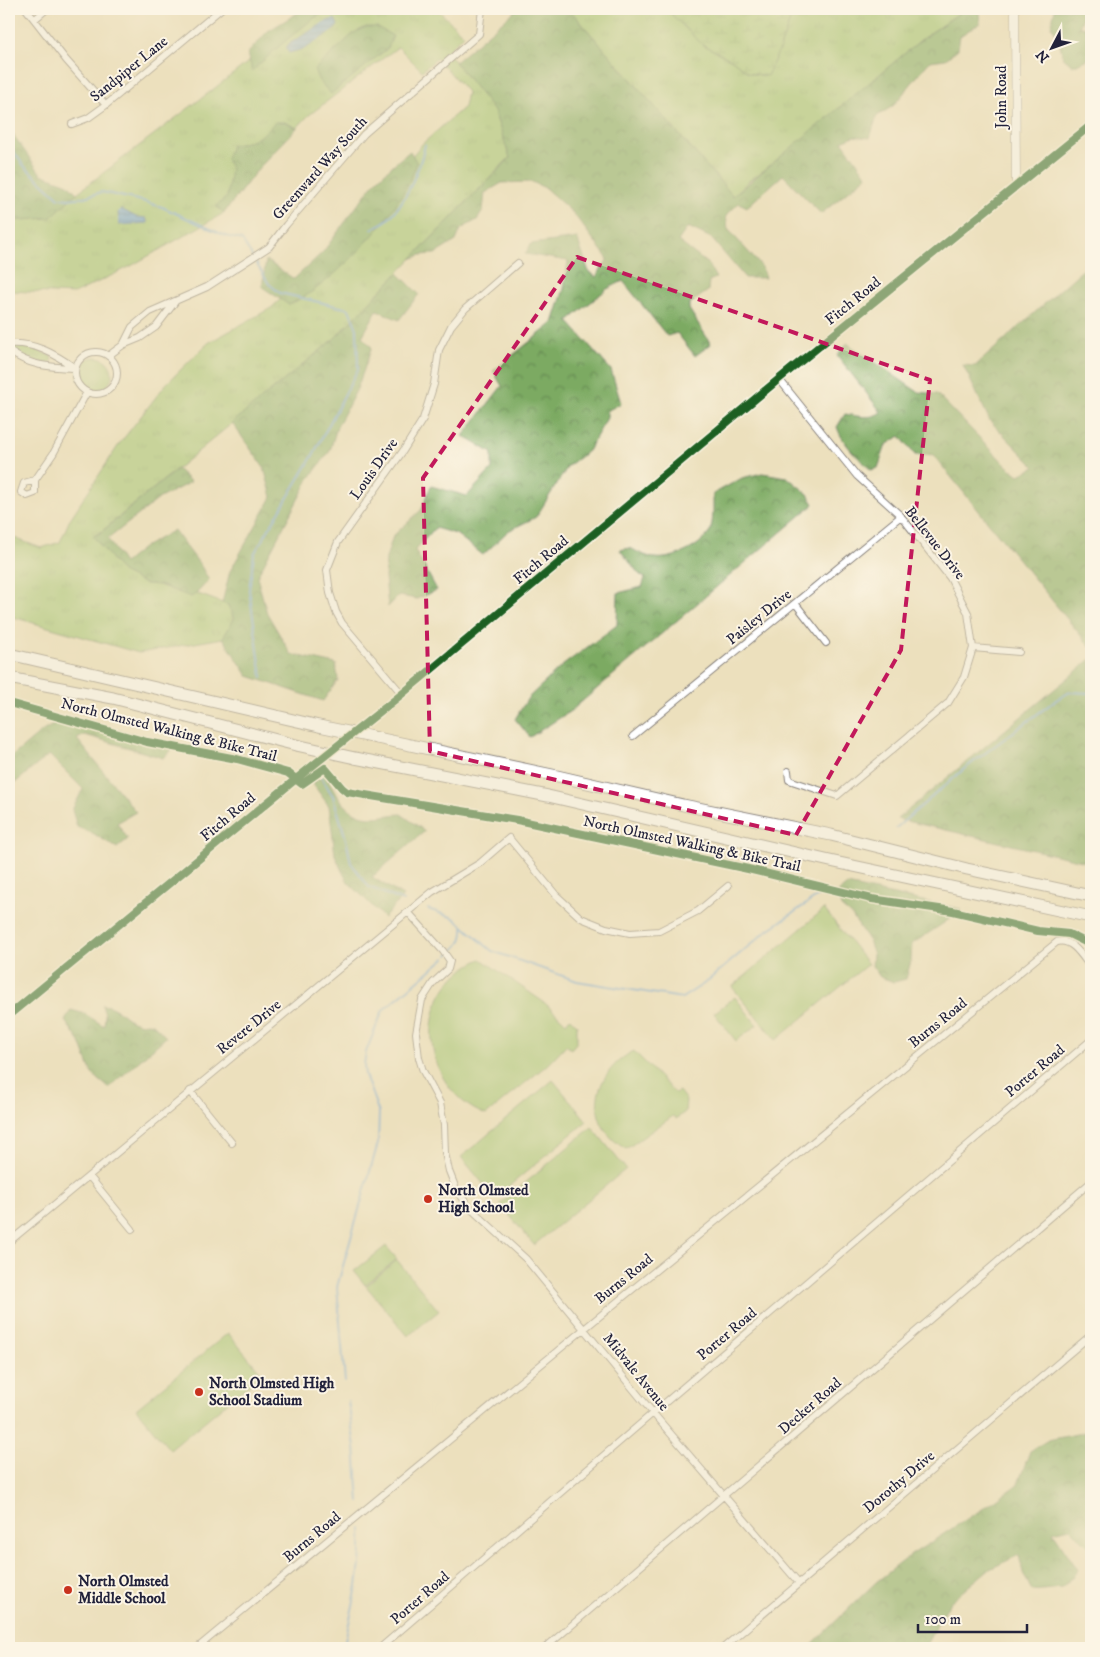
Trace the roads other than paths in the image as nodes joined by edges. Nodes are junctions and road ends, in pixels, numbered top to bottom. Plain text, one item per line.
1 (26, 9) edge
2 (47, 9) edge
3 (221, 9) edge
4 (482, 9) edge
5 (1015, 9) edge
6 (35, 19) junction
7 (106, 105) junction
8 (72, 124) dead end
9 (1091, 125) edge
10 (1016, 186) junction
11 (518, 263) dead end
12 (176, 300) junction
13 (9, 344) edge
14 (123, 345) junction
15 (9, 351) edge
16 (108, 356) junction
17 (75, 368) junction
18 (779, 379) junction
19 (88, 392) junction
20 (35, 480) dead end
21 (900, 516) junction
22 (795, 603) junction
23 (826, 643) dead end
24 (973, 648) junction
25 (1019, 652) dead end
26 (9, 654) edge
27 (9, 678) edge
28 (402, 694) junction
29 (633, 736) dead end
30 (788, 771) dead end
31 (728, 886) dead end
32 (1091, 896) edge
33 (408, 912) junction
34 (1091, 917) edge
35 (1091, 968) edge
36 (9, 1015) edge
37 (1091, 1040) edge
38 (190, 1092) junction
39 (232, 1143) dead end
40 (89, 1176) junction
41 (1091, 1182) edge
42 (132, 1229) dead end
43 (9, 1242) edge
44 (584, 1329) junction
45 (1091, 1335) edge
46 (653, 1413) junction
47 (724, 1496) junction
48 (800, 1583) junction
49 (197, 1648) edge
50 (380, 1648) edge
51 (546, 1648) edge
52 (723, 1648) edge

1 - 6 street
2 - 6 street
3 - 7 street, Sandpiper Lane
4 - 12 street, Greenward Way South
5 - 10 street, John Road
6 - 7 street
7 - 8 street, Sandpiper Lane
9 - 10 street, Fitch Road
10 - 18 street, Fitch Road
11 - 28 street, Louis Drive
12 - 14 street, Greenward Way South
12 - 14 street, Greenward Way South
13 - 17 street
14 - 16 street, Greenward Way South
15 - 17 street
16 - 17 street
16 - 19 street
17 - 19 street
18 - 21 street, Bellevue Drive
18 - 28 street, Fitch Road
19 - 20 street
21 - 22 street, Paisley Drive
21 - 24 street, Bellevue Drive
22 - 23 street
22 - 29 street, Paisley Drive
24 - 25 street
24 - 30 street, Bellevue Drive
26 - 32 highway, bridge
27 - 34 highway, bridge
28 - 36 street, Fitch Road
31 - 33 street, Revere Drive
33 - 38 street, Revere Drive
33 - 44 street, Midvale Avenue
35 - 44 street, Burns Road
37 - 46 street, Porter Road
38 - 39 street
38 - 40 street, Revere Drive
40 - 42 street
40 - 43 street, Revere Drive
41 - 47 street, Decker Road
44 - 46 street, Midvale Avenue
44 - 49 street, Burns Road
45 - 48 street, Dorothy Drive
46 - 47 street, Midvale Avenue
46 - 50 street, Porter Road
47 - 48 street, Midvale Avenue
47 - 51 street, Decker Road
48 - 52 street, Dorothy Drive

